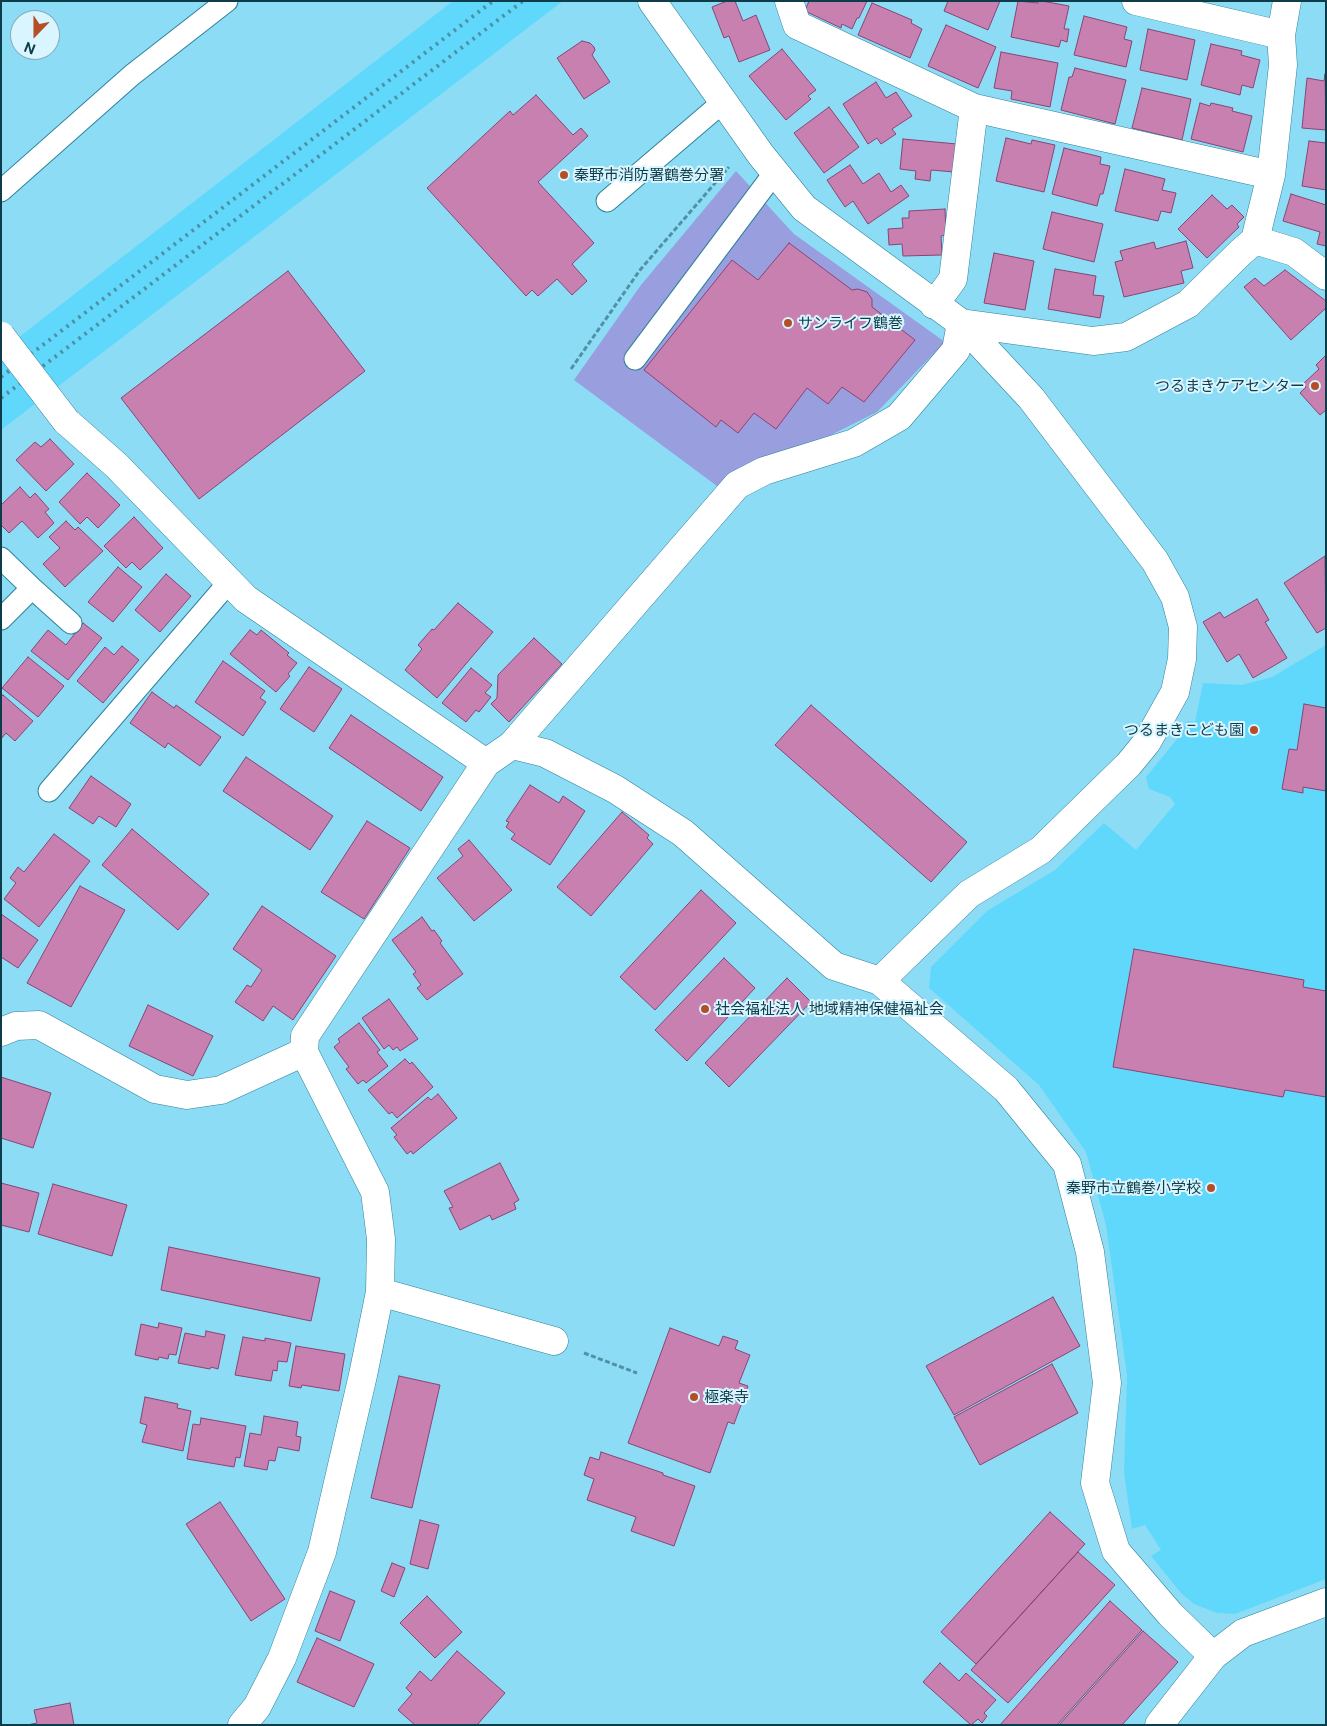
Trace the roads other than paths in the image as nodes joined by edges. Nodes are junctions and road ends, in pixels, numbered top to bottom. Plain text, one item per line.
1 (226, 1) edge
2 (652, 1) edge
3 (790, 1) edge
4 (1136, 1) edge
5 (1287, 1) edge
6 (1281, 35) junction
7 (723, 102) junction
8 (974, 108) junction
9 (775, 172) junction
10 (1271, 175) junction
11 (1, 191) edge
12 (607, 201) dead end
13 (1255, 240) junction
14 (1326, 276) edge
15 (934, 305) junction
16 (961, 323) junction
17 (1, 336) edge
18 (634, 359) dead end
19 (1, 558) edge
20 (229, 582) junction
21 (32, 588) junction
22 (1, 619) edge
23 (71, 623) dead end
24 (512, 745) junction
25 (486, 763) junction
26 (49, 791) dead end
27 (880, 981) junction
28 (1, 1032) edge
29 (304, 1052) junction
30 (380, 1292) junction
31 (554, 1341) road end
32 (1326, 1602) edge
33 (1213, 1656) junction
34 (242, 1725) edge
35 (1159, 1725) edge

1 - 11 lane
2 - 7 street
3 - 8 street
4 - 6 street
5 - 6 street
6 - 10 street
7 - 9 street
7 - 12 lane
8 - 10 street
8 - 15 street
9 - 15 street
9 - 18 lane
10 - 13 street
13 - 14 street
13 - 16 street
15 - 16 street
16 - 24 street
16 - 27 street
17 - 20 street, bridge
19 - 21 lane
20 - 25 street
20 - 26 lane
21 - 22 lane
21 - 23 lane
24 - 25 street
24 - 27 street
25 - 29 street
27 - 33 street
28 - 29 street
29 - 30 street
30 - 31 street
30 - 34 street
32 - 33 street
33 - 35 street

